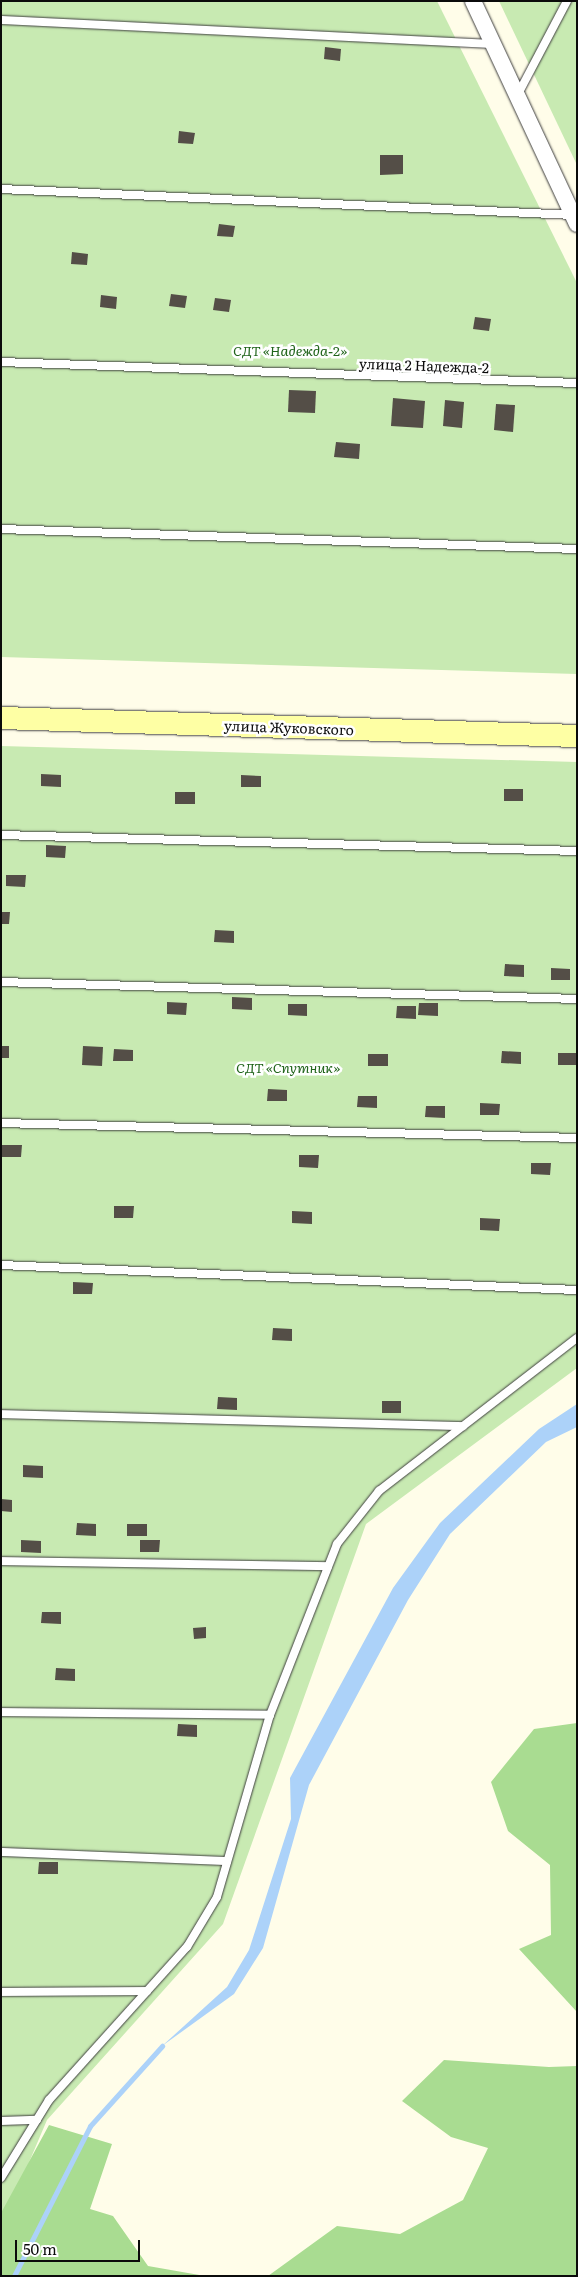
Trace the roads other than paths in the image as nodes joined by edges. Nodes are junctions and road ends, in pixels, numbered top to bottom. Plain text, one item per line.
1 (473, 1) edge
2 (567, 1) edge
3 (1, 20) edge
4 (493, 44) junction
5 (517, 96) junction
6 (1, 189) edge
7 (575, 219) edge
8 (1, 362) edge
9 (577, 383) edge
10 (1, 529) edge
11 (577, 549) edge
12 (1, 718) edge
13 (577, 736) edge
14 (1, 835) edge
15 (577, 851) edge
16 (1, 982) edge
17 (577, 999) edge
18 (1, 1123) edge
19 (577, 1138) edge
20 (1, 1265) edge
21 (577, 1290) edge
22 (577, 1338) edge
23 (1, 1414) edge
24 (463, 1426) junction
25 (1, 1561) edge
26 (328, 1566) junction
27 (1, 1712) edge
28 (270, 1715) junction
29 (1, 1852) edge
30 (227, 1861) junction
31 (147, 1991) junction
32 (1, 1992) edge
33 (37, 2120) junction
34 (1, 2121) edge
35 (1, 2178) edge

1 - 4 street
2 - 5 lane
3 - 4 lane
4 - 5 street
5 - 7 street
6 - 7 lane
8 - 9 lane, улица 2 Надежда-2
10 - 11 lane
12 - 13 main road, улица Жуковского
14 - 15 lane
16 - 17 lane
18 - 19 lane
20 - 21 lane
22 - 24 lane
23 - 24 lane
24 - 26 lane
25 - 26 lane
26 - 28 lane
27 - 28 lane
28 - 30 lane
29 - 30 lane
30 - 31 lane
31 - 32 lane
31 - 33 lane
33 - 34 lane
33 - 35 lane

